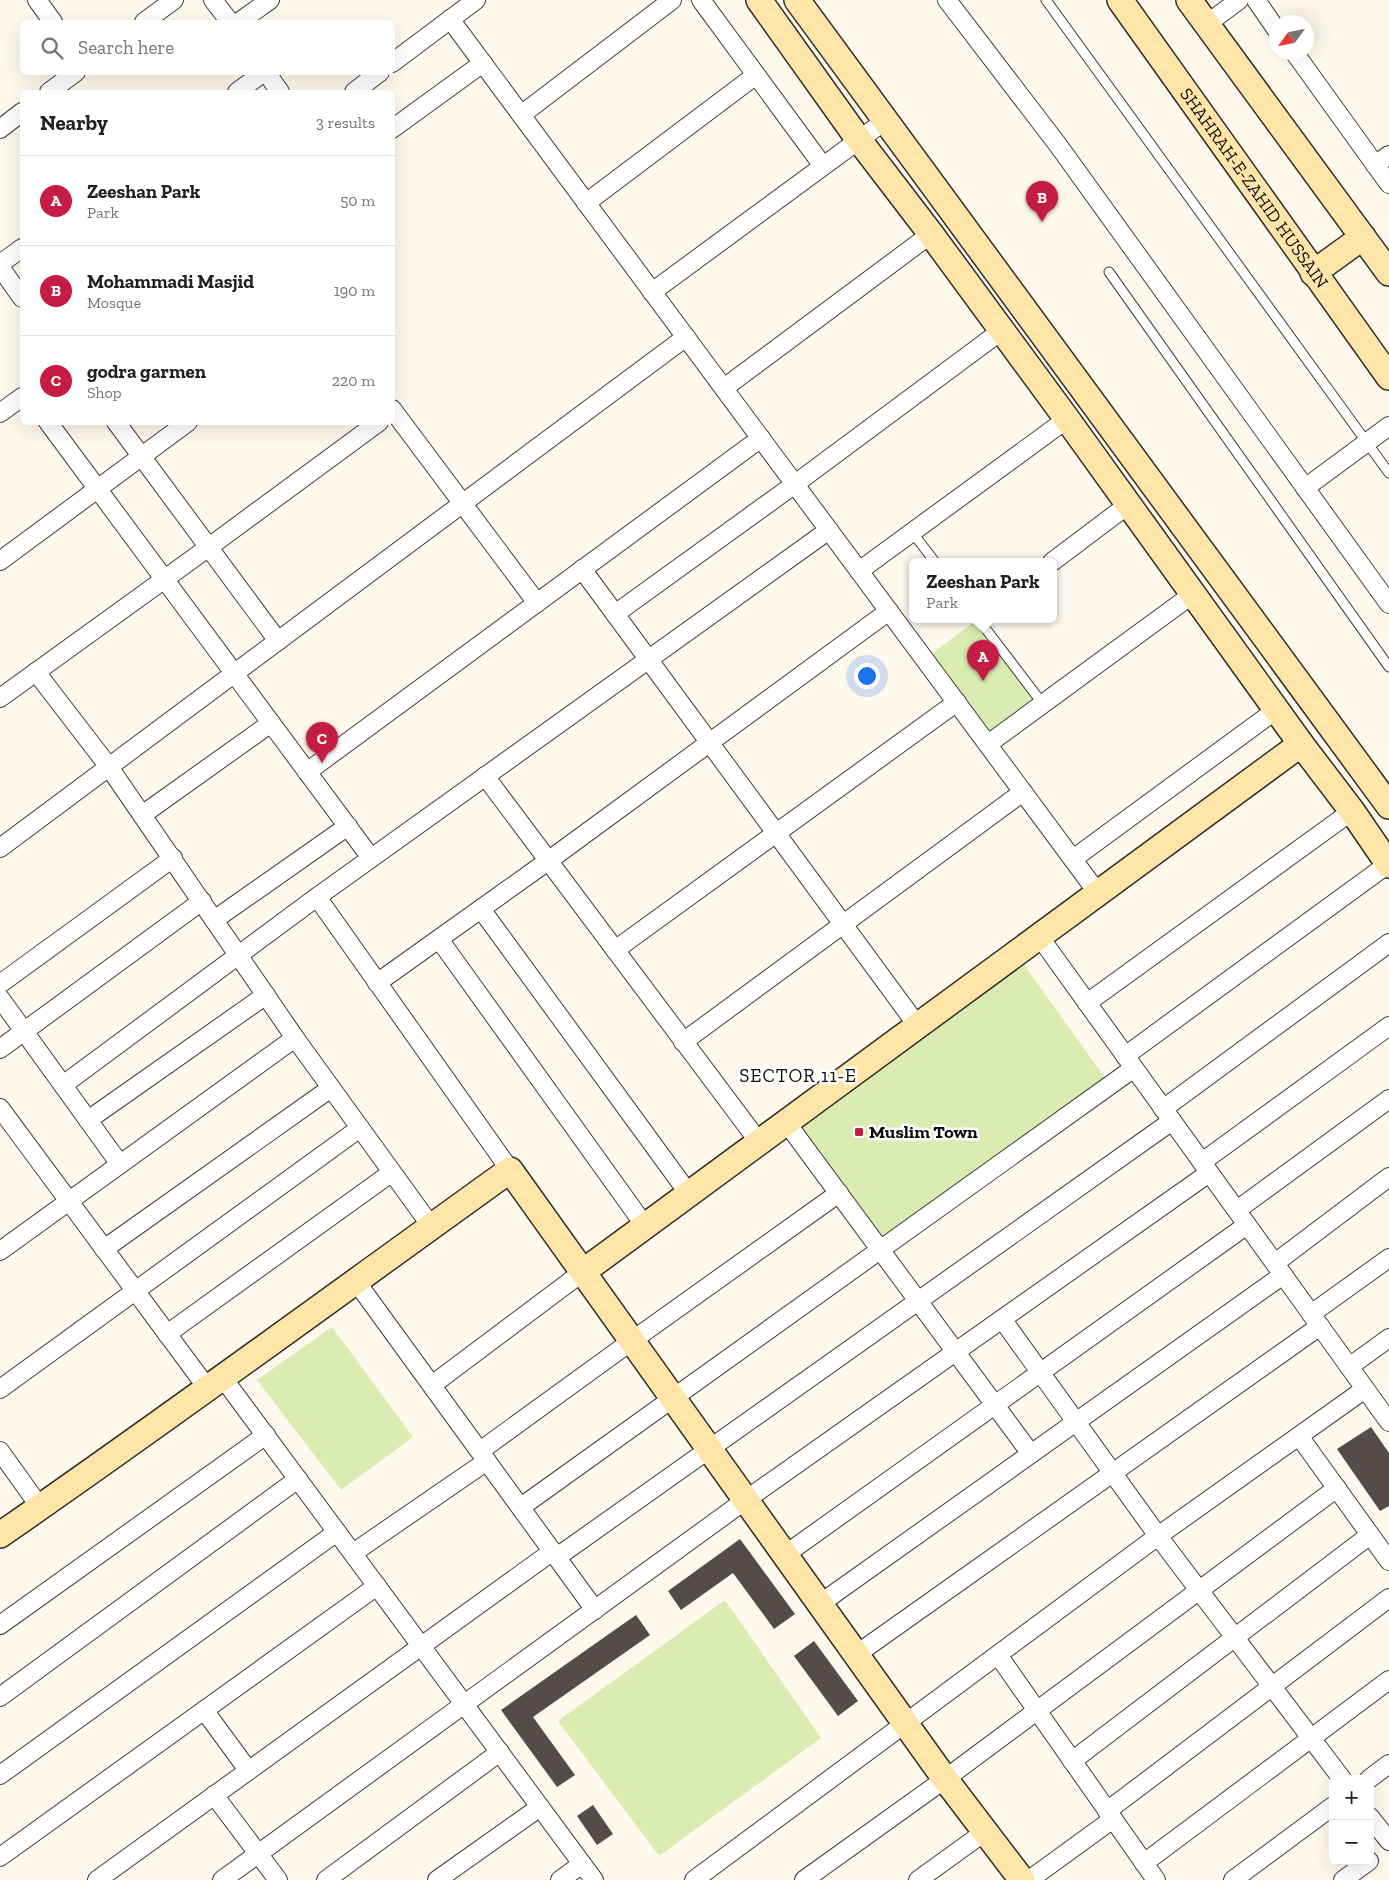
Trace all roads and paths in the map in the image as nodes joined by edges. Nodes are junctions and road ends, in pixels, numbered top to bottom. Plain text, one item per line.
1 (36, 0) edge
2 (174, 0) edge
3 (213, 0) edge
4 (270, 0) edge
5 (476, 0) edge
6 (672, 0) edge
7 (701, 0) edge
8 (759, 0) edge
9 (798, 0) edge
10 (947, 0) edge
11 (1046, 0) edge
12 (1120, 0) edge
13 (1189, 0) edge
14 (1239, 0) edge
15 (1256, 0) edge
16 (1269, 19) edge
17 (51, 20) edge
18 (147, 20) edge
19 (228, 20) edge
20 (242, 20) edge
21 (450, 20) junction
22 (1207, 24) junction
23 (1301, 60) edge
24 (395, 61) edge
25 (483, 64) junction
26 (72, 75) edge
27 (261, 75) edge
28 (267, 75) edge
29 (376, 75) edge
30 (756, 75) junction
31 (52, 90) edge
32 (240, 90) edge
33 (278, 90) edge
34 (357, 90) edge
35 (20, 114) edge
36 (521, 115) junction
37 (886, 120) junction
38 (395, 127) edge
39 (0, 129) edge
40 (859, 140) junction
41 (1382, 160) edge
42 (823, 166) junction
43 (1389, 184) edge
44 (586, 203) junction
45 (931, 234) junction
46 (1363, 237) junction
47 (20, 250) edge
48 (0, 266) edge
49 (1109, 272) dead end
50 (1314, 273) junction
51 (1389, 273) edge
52 (652, 292) junction
53 (20, 295) edge
54 (1001, 331) junction
55 (686, 337) junction
56 (1389, 377) edge
57 (724, 388) junction
58 (20, 398) edge
59 (0, 413) edge
60 (395, 414) edge
61 (1066, 419) junction
62 (50, 425) edge
63 (118, 425) edge
64 (184, 425) edge
65 (375, 425) edge
66 (1389, 426) edge
67 (761, 438) junction
68 (1367, 443) junction
69 (142, 457) junction
70 (1389, 473) edge
71 (795, 484) junction
72 (1305, 488) junction
73 (98, 490) junction
74 (463, 504) junction
75 (1129, 504) junction
76 (829, 530) junction
77 (912, 532) junction
78 (210, 548) junction
79 (932, 558) edge
80 (1057, 558) edge
81 (0, 561) edge
82 (582, 569) junction
83 (859, 571) junction
84 (164, 580) junction
85 (1193, 594) junction
86 (537, 603) junction
87 (1389, 604) edge
88 (889, 611) junction
89 (614, 614) junction
90 (981, 623) edge
91 (278, 640) junction
92 (648, 659) junction
93 (1389, 667) edge
94 (36, 672) junction
95 (234, 674) junction
96 (0, 698) edge
97 (957, 702) junction
98 (1043, 704) junction
99 (1276, 710) junction
100 (271, 722) junction
101 (711, 742) junction
102 (988, 744) junction
103 (1301, 744) junction
104 (109, 767) junction
105 (308, 772) junction
106 (485, 776) junction
107 (1023, 792) junction
108 (1389, 806) edge
109 (1352, 811) junction
110 (142, 815) junction
111 (348, 826) junction
112 (776, 834) junction
113 (0, 848) edge
114 (173, 858) junction
115 (371, 858) junction
116 (1073, 859) junction
117 (548, 861) junction
118 (1389, 864) edge
119 (1097, 892) junction
120 (316, 897) junction
121 (202, 901) junction
122 (481, 909) junction
123 (214, 920) junction
124 (843, 925) junction
125 (1039, 936) junction
126 (439, 939) junction
127 (1389, 943) edge
128 (615, 950) junction
129 (238, 955) junction
130 (0, 984) edge
131 (378, 984) junction
132 (266, 995) junction
133 (0, 998) edge
134 (1087, 1003) junction
135 (917, 1026) junction
136 (1389, 1026) edge
137 (24, 1031) junction
138 (295, 1038) junction
139 (684, 1042) junction
140 (0, 1049) edge
141 (1130, 1062) junction
142 (63, 1085) junction
143 (331, 1088) junction
144 (1389, 1099) edge
145 (1168, 1115) junction
146 (2, 1116) edge
147 (88, 1120) junction
148 (786, 1122) junction
149 (360, 1128) junction
150 (758, 1142) junction
151 (119, 1163) junction
152 (1206, 1167) junction
153 (510, 1170) junction
154 (391, 1174) junction
155 (1389, 1177) edge
156 (839, 1193) junction
157 (689, 1194) junction
158 (68, 1201) junction
159 (1242, 1217) junction
160 (431, 1226) junction
161 (646, 1226) junction
162 (104, 1249) junction
163 (880, 1250) junction
164 (0, 1251) edge
165 (1389, 1258) edge
166 (1279, 1269) junction
167 (584, 1271) junction
168 (355, 1280) junction
169 (135, 1291) junction
170 (918, 1301) junction
171 (1002, 1320) junction
172 (1315, 1320) junction
173 (167, 1334) junction
174 (1389, 1338) edge
175 (633, 1340) junction
176 (956, 1352) junction
177 (1349, 1367) junction
178 (1040, 1373) junction
179 (216, 1383) junction
180 (432, 1385) junction
181 (1365, 1388) junction
182 (0, 1389) edge
183 (674, 1397) junction
184 (995, 1405) junction
185 (1388, 1420) edge
186 (1076, 1422) junction
187 (266, 1435) junction
188 (1299, 1436) junction
189 (711, 1448) junction
190 (1031, 1454) junction
191 (484, 1456) junction
192 (3, 1461) edge
193 (1112, 1473) junction
194 (298, 1479) junction
195 (1337, 1488) junction
196 (747, 1499) junction
197 (40, 1507) junction
198 (521, 1507) junction
199 (337, 1532) junction
200 (0, 1535) edge
201 (1370, 1535) junction
202 (1158, 1536) junction
203 (353, 1553) junction
204 (555, 1554) junction
205 (786, 1554) junction
206 (1389, 1561) edge
207 (377, 1586) junction
208 (1199, 1590) junction
209 (1389, 1598) edge
210 (821, 1603) junction
211 (595, 1610) junction
212 (0, 1625) edge
213 (1235, 1637) junction
214 (421, 1645) junction
215 (858, 1654) junction
216 (998, 1656) junction
217 (1389, 1680) edge
218 (1272, 1686) junction
219 (0, 1697) edge
220 (464, 1704) junction
221 (204, 1710) junction
222 (1037, 1711) junction
223 (907, 1723) junction
224 (1311, 1738) junction
225 (500, 1752) junction
226 (1072, 1760) junction
227 (1389, 1764) edge
228 (248, 1770) junction
229 (0, 1775) edge
230 (1339, 1775) edge
231 (1374, 1775) edge
232 (945, 1779) junction
233 (214, 1795) junction
234 (540, 1807) junction
235 (1329, 1809) edge
236 (1110, 1815) junction
237 (1372, 1820) edge
238 (986, 1831) junction
239 (1389, 1842) edge
240 (1389, 1846) edge
241 (259, 1854) junction
242 (0, 1857) edge
243 (1374, 1857) edge
244 (1144, 1863) junction
245 (582, 1864) junction
246 (1364, 1865) edge
247 (97, 1880) edge
248 (222, 1880) edge
249 (278, 1880) edge
250 (326, 1880) edge
251 (437, 1880) edge
252 (560, 1880) edge
253 (594, 1880) edge
254 (694, 1880) edge
255 (804, 1880) edge
256 (918, 1880) edge
257 (1022, 1880) edge
258 (1029, 1880) edge
259 (1156, 1880) edge
260 (1233, 1880) edge
261 (1343, 1880) edge

1 - 17 street
2 - 18 street
3 - 19 street
4 - 20 street
5 - 21 street
6 - 36 street
7 - 30 street
8 - 40 street
9 - 37 street
10 - 72 street
11 - 68 lane
12 - 50 street, SHAHRAH-E-ZAHID HUSSAIN
13 - 22 street
14 - 22 street
15 - 16 street
21 - 24 street
21 - 25 street
22 - 46 street
23 - 41 street
25 - 36 street
25 - 38 street
26 - 31 street
27 - 32 street
28 - 33 street
29 - 34 street
30 - 42 street
30 - 44 street
35 - 39 street
36 - 44 street
37 - 40 street
37 - 108 street
40 - 42 street
40 - 45 street
41 - 43 street
42 - 52 street
44 - 52 street
45 - 54 street
45 - 57 street
46 - 50 street
46 - 51 street
47 - 48 street
48 - 53 street
49 - 93 lane
50 - 56 street, SHAHRAH-E-ZAHID HUSSAIN
52 - 55 street
54 - 61 street
54 - 71 street
55 - 57 street
55 - 74 street
57 - 67 street
58 - 59 street
60 - 74 street
61 - 75 street
61 - 77 street
62 - 73 street
63 - 69 street
64 - 69 street
65 - 78 street
66 - 68 street
67 - 71 street
67 - 82 street
68 - 70 lane
68 - 72 street
69 - 73 street
69 - 78 street
71 - 76 street
71 - 89 street
72 - 87 street
73 - 81 street
73 - 84 street
74 - 86 street
74 - 91 street
75 - 80 street
75 - 85 street
76 - 83 street
76 - 92 street
77 - 79 lane
77 - 83 street
78 - 84 street
78 - 91 street
82 - 86 street
82 - 89 street
83 - 88 street
84 - 94 street
84 - 95 street
85 - 98 street
85 - 99 street
86 - 105 street
88 - 97 street
88 - 101 street
89 - 92 street
90 - 98 lane
91 - 95 street
92 - 101 street
92 - 106 street
94 - 96 street
94 - 104 street
95 - 100 street
95 - 104 street
97 - 102 street
97 - 112 street
98 - 102 street
99 - 103 street
99 - 116 street
100 - 105 street
100 - 110 street
101 - 112 street
101 - 117 street
102 - 107 street
103 - 109 street
103 - 119 street
104 - 110 street
104 - 113 street
105 - 111 street
106 - 115 street
106 - 117 street
107 - 116 street
107 - 124 street
109 - 118 street
109 - 134 street
110 - 114 street
111 - 115 street
111 - 123 street
112 - 124 street
112 - 128 street
114 - 121 street
114 - 130 street
115 - 120 street
116 - 119 street
117 - 122 street
117 - 128 street
118 - 141 street
119 - 125 street
120 - 129 street
120 - 131 street
121 - 123 street
121 - 137 street
122 - 126 street
122 - 157 street
123 - 129 street
124 - 135 street
124 - 139 street
125 - 134 street
125 - 135 street
126 - 131 street
126 - 161 street
127 - 145 street
128 - 139 street
129 - 132 street
129 - 142 street
131 - 153 street
132 - 138 street
132 - 147 street
133 - 137 street
134 - 141 street
135 - 148 street
136 - 152 street
137 - 140 street
137 - 142 street
138 - 143 street
138 - 151 street
139 - 150 street
141 - 145 street
141 - 163 street
142 - 147 street
143 - 149 street
143 - 162 street
144 - 159 street
145 - 152 street
145 - 170 street
146 - 158 street
147 - 151 street
148 - 150 street
148 - 156 street
149 - 154 street
149 - 169 street
150 - 157 street
151 - 158 street
152 - 159 street
152 - 171 street
153 - 160 street
153 - 167 street
154 - 160 street
154 - 173 street
155 - 166 street
156 - 163 street
156 - 175 street
157 - 161 street
158 - 162 street
158 - 164 street
159 - 166 street
159 - 178 street
160 - 168 street
161 - 167 street
162 - 169 street
163 - 170 street
163 - 183 street
165 - 172 street
166 - 172 street
166 - 186 street
167 - 175 street
167 - 180 street
168 - 179 street
168 - 180 street
169 - 173 street
169 - 182 street
170 - 176 street
170 - 189 street
171 - 176 street
171 - 178 street
172 - 177 street
172 - 193 street
173 - 179 street
174 - 177 street
175 - 183 street
175 - 191 street
176 - 184 street
176 - 196 street
177 - 181 street
178 - 184 street
178 - 186 street
179 - 187 street
179 - 197 street
180 - 191 street
181 - 185 street
181 - 188 street
183 - 189 street
183 - 198 street
184 - 190 street
184 - 205 street
186 - 190 street
186 - 193 street
187 - 194 street
187 - 212 street
188 - 195 street
188 - 202 street
189 - 196 street
189 - 204 street
190 - 210 street
191 - 198 street
191 - 203 street
192 - 197 street
193 - 202 street
193 - 215 street
194 - 199 street
194 - 219 street
195 - 201 street
195 - 208 street
196 - 205 street
196 - 211 street
197 - 200 street
198 - 204 street
199 - 203 street
199 - 229 street
201 - 206 street
201 - 213 street
202 - 208 street
202 - 216 street
203 - 207 street
204 - 211 street
204 - 214 street
205 - 210 street
207 - 214 street
207 - 221 street
208 - 213 street
208 - 222 street
209 - 218 street
210 - 215 street
211 - 220 street
213 - 218 street
213 - 226 street
214 - 220 street
214 - 228 street
215 - 223 street
216 - 222 street
216 - 223 street
217 - 224 street
218 - 224 street
218 - 236 street
220 - 225 street
220 - 241 street
221 - 228 street
221 - 242 street
222 - 226 street
222 - 232 street
223 - 232 street
223 - 254 street
224 - 230 street
224 - 244 street
225 - 234 street
225 - 250 street
226 - 236 street
227 - 231 street
228 - 233 street
232 - 238 street
232 - 255 street
233 - 241 street
233 - 247 street
234 - 245 street
234 - 251 street
235 - 260 street
236 - 244 street
236 - 258 street
237 - 239 street
238 - 256 street
238 - 257 street
240 - 243 street
241 - 248 street
241 - 249 street
244 - 259 street
245 - 252 street
245 - 253 street
246 - 261 street

